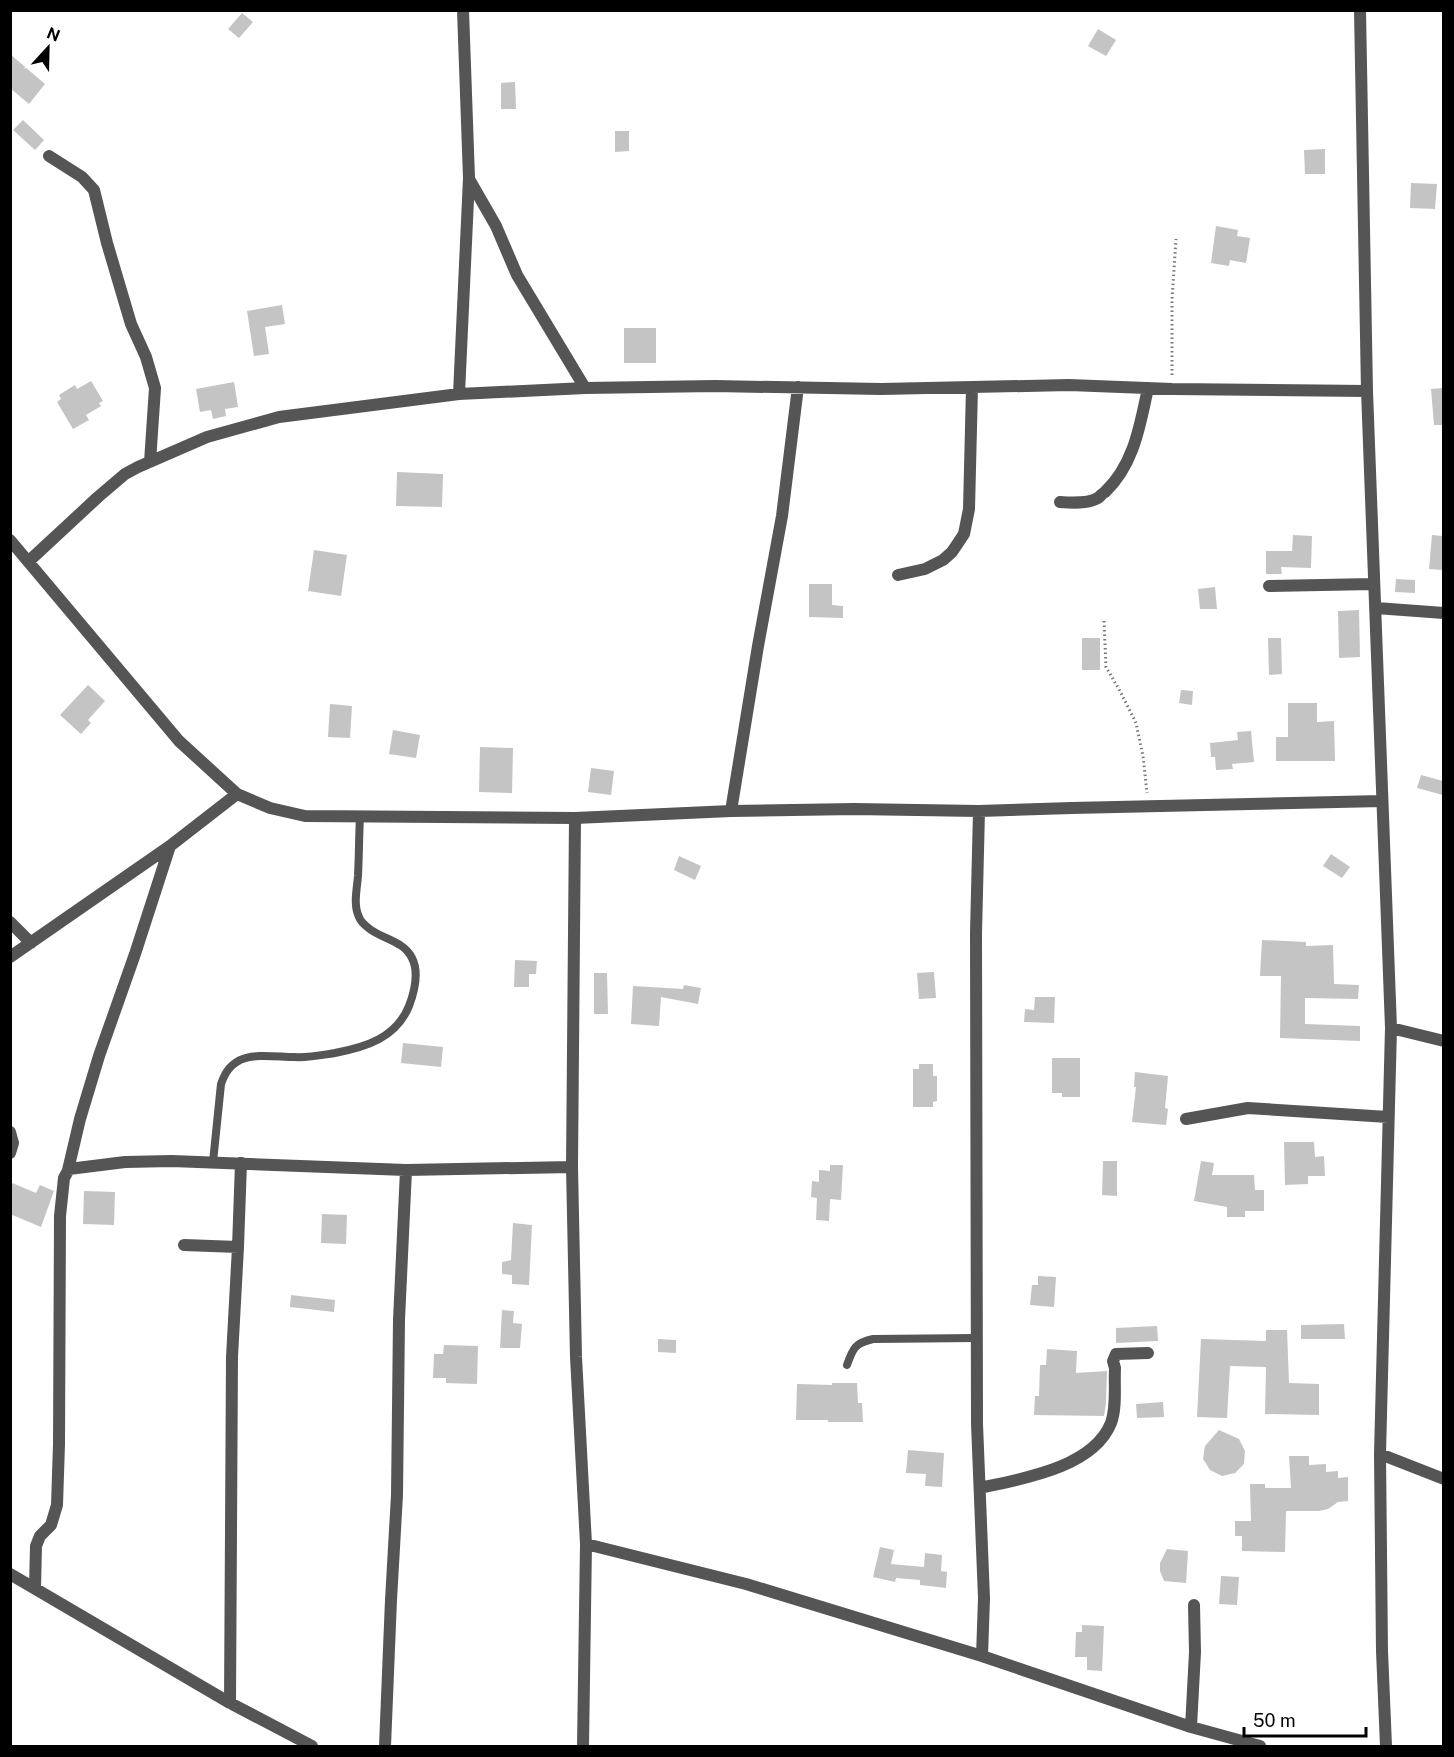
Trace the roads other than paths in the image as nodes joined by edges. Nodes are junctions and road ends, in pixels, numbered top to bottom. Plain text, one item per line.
1 (463, 10) edge
2 (1360, 10) edge
3 (49, 156) dead end
4 (469, 178) junction
5 (798, 387) junction
6 (972, 387) junction
7 (585, 388) junction
8 (1148, 388) junction
9 (1367, 391) junction
10 (459, 394) junction
11 (150, 462) junction
12 (1060, 502) dead end
13 (10, 540) edge
14 (29, 561) junction
15 (898, 575) dead end
16 (1373, 584) junction
17 (1269, 586) dead end
18 (1376, 608) junction
19 (1443, 613) edge
20 (237, 794) junction
21 (1382, 801) junction
22 (731, 811) junction
23 (979, 811) junction
24 (360, 816) junction
25 (575, 818) junction
26 (170, 846) junction
27 (10, 922) edge
28 (31, 943) junction
29 (10, 957) edge
30 (1391, 1028) junction
31 (1443, 1041) edge
32 (1388, 1117) junction
33 (1185, 1119) dead end
34 (10, 1132) edge
35 (10, 1153) edge
36 (213, 1162) junction
37 (241, 1163) junction
38 (572, 1167) junction
39 (68, 1170) junction
40 (406, 1170) junction
41 (184, 1245) dead end
42 (238, 1247) junction
43 (977, 1338) junction
44 (1148, 1353) dead end
45 (847, 1365) dead end
46 (1380, 1454) junction
47 (1443, 1479) edge
48 (980, 1488) junction
49 (586, 1544) junction
50 (10, 1574) edge
51 (35, 1588) junction
52 (1194, 1605) dead end
53 (982, 1656) junction
54 (230, 1703) junction
55 (1191, 1727) junction
56 (312, 1746) edge
57 (385, 1746) edge
58 (583, 1746) edge
59 (1260, 1746) edge
60 (1386, 1746) edge

1 - 4 street
2 - 9 street
3 - 11 street
4 - 7 street
4 - 10 street
5 - 6 street
5 - 7 street
5 - 22 street
6 - 8 street
6 - 15 street
7 - 10 street
8 - 9 street
8 - 12 street
9 - 16 street
10 - 11 street
11 - 14 street
13 - 14 street
14 - 20 street
16 - 17 street
16 - 18 street
18 - 19 street
18 - 21 street
20 - 24 street
20 - 26 street
21 - 23 street
21 - 30 street
22 - 23 street
22 - 25 street
23 - 43 street
24 - 25 street
24 - 36 lane
25 - 38 street
26 - 28 street
26 - 39 street
27 - 28 street
28 - 29 street
30 - 31 street
30 - 32 street
32 - 33 street
32 - 46 street
34 - 35 street
36 - 37 street
36 - 39 street
37 - 40 street
37 - 42 street
38 - 40 street
38 - 49 street
39 - 51 street
40 - 57 street
41 - 42 street
42 - 54 street
43 - 45 lane
43 - 48 street
44 - 48 street
46 - 47 street
46 - 60 street
48 - 53 street
49 - 53 street
49 - 58 street
50 - 51 street
51 - 54 street
52 - 55 street
53 - 55 street
54 - 56 street
55 - 59 street

